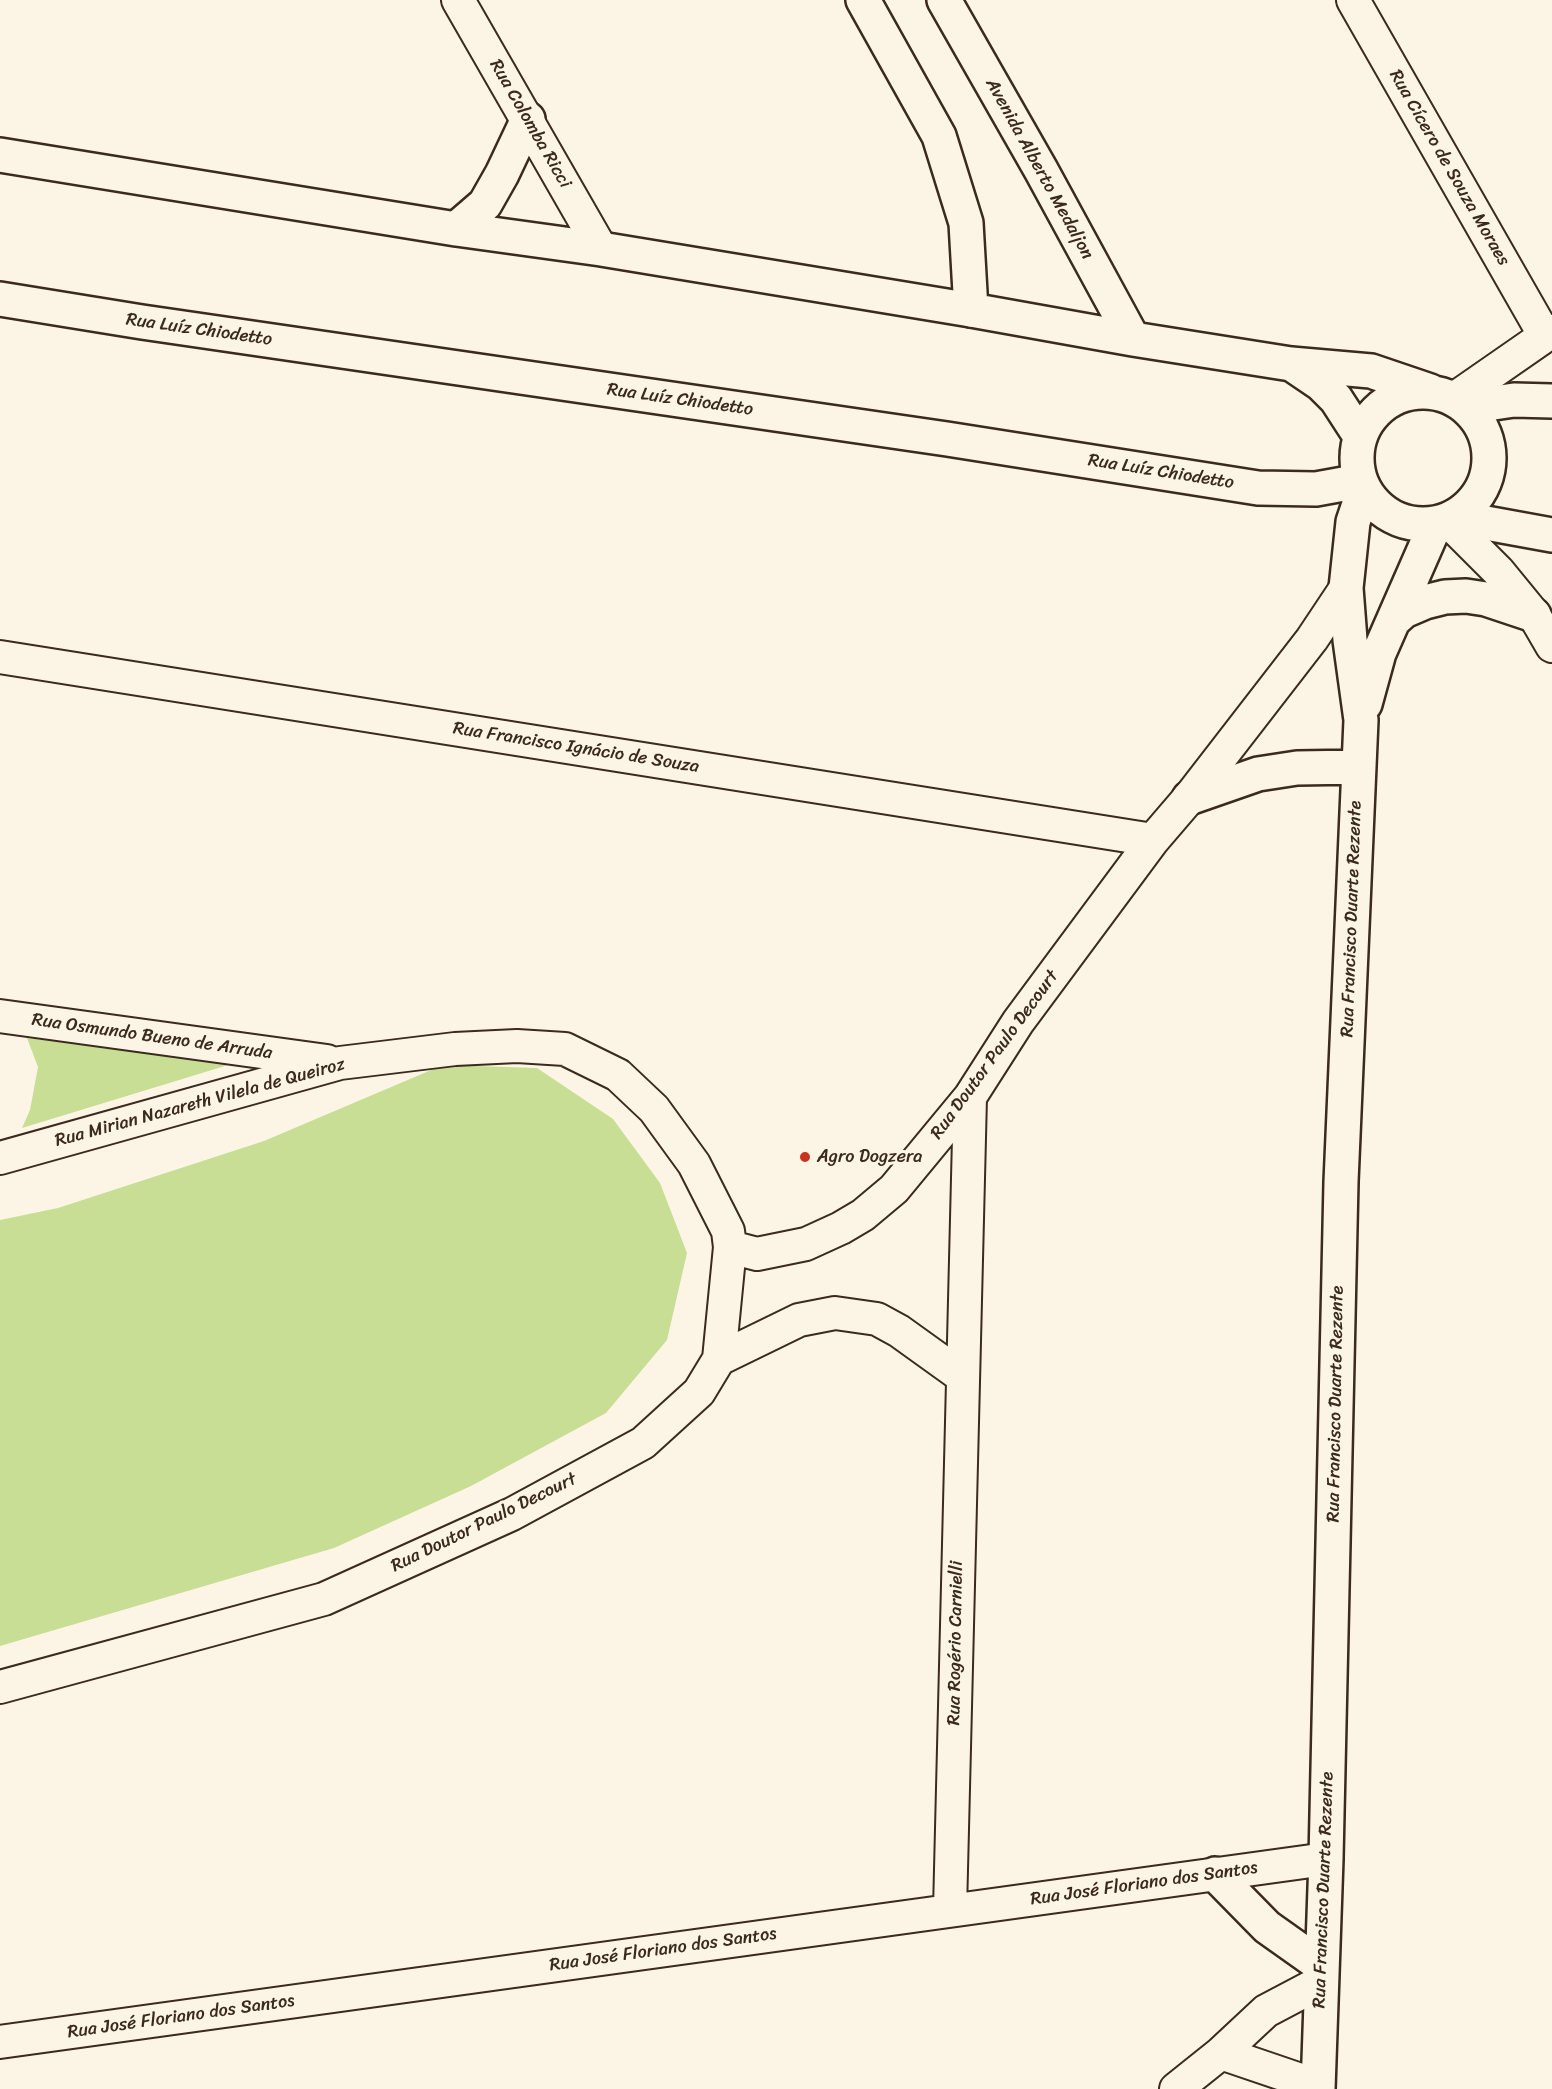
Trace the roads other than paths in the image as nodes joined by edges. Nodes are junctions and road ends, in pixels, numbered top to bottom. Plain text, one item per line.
1 (458, 0) edge
2 (863, 0) edge
3 (944, 0) edge
4 (1353, 0) edge
5 (528, 119) junction
6 (0, 156) edge
7 (456, 230) junction
8 (601, 249) junction
9 (0, 299) edge
10 (971, 310) junction
11 (1548, 333) edge
12 (1133, 339) junction
13 (1291, 364) junction
14 (1450, 399) junction
15 (1552, 401) edge
16 (1360, 436) junction
17 (1362, 485) junction
18 (1445, 520) junction
19 (1552, 535) edge
20 (1346, 588) junction
21 (1534, 615) junction
22 (1393, 621) junction
23 (1552, 646) edge
24 (0, 657) edge
25 (1361, 720) junction
26 (1359, 767) junction
27 (1189, 798) junction
28 (1153, 840) junction
29 (0, 1016) edge
30 (340, 1063) junction
31 (970, 1097) junction
32 (0, 1158) edge
33 (730, 1247) junction
34 (719, 1359) junction
35 (963, 1377) junction
36 (0, 1687) edge
37 (1326, 1859) junction
38 (1215, 1874) junction
39 (950, 1910) junction
40 (1322, 1974) junction
41 (0, 2042) edge
42 (1221, 2053) junction
43 (1318, 2087) edge
44 (1176, 2089) edge

1 - 5 street, Rua Colomba Ricci
2 - 10 main road
3 - 12 main road, Avenida Alberto Medaljon
4 - 11 street, Rua Cícero de Souza Moraes
5 - 7 main road
5 - 8 street, Rua Colomba Ricci
6 - 7 main road
7 - 8 main road
8 - 10 main road
9 - 17 main road, Rua Luíz Chiodetto
10 - 12 main road
11 - 14 street
12 - 13 main road
13 - 14 main road
13 - 16 main road
14 - 15 main road
14 - 16 main road
14 - 18 main road
16 - 17 main road
17 - 18 main road
17 - 20 main road, Rua Francisco Duarte Rezente
18 - 19 main road
18 - 21 street
18 - 22 main road, Rua Francisco Duarte Rezente
20 - 25 main road, Rua Francisco Duarte Rezente
20 - 27 street, Rua Doutor Paulo Decourt
21 - 22 main road
21 - 23 street
22 - 25 main road, Rua Francisco Duarte Rezente
24 - 28 street, Rua Francisco Ignácio de Souza
25 - 26 main road, Rua Francisco Duarte Rezente
26 - 27 main road
26 - 37 main road, Rua Francisco Duarte Rezente
27 - 28 street, Rua Doutor Paulo Decourt
28 - 31 street, Rua Doutor Paulo Decourt
29 - 30 street, Rua Osmundo Bueno de Arruda
30 - 32 street, Rua Mirian Nazareth Vilela de Queiroz
30 - 33 street, Rua Mirian Nazareth Vilela de Queiroz
31 - 33 street, Rua Doutor Paulo Decourt
31 - 35 street, Rua Rogério Carnielli
33 - 34 street, Rua Doutor Paulo Decourt
34 - 35 street
34 - 36 street, Rua Doutor Paulo Decourt
35 - 39 street, Rua Rogério Carnielli
37 - 38 street, Rua José Floriano dos Santos
37 - 40 main road, Rua Francisco Duarte Rezente
38 - 39 street, Rua José Floriano dos Santos
38 - 40 main road
39 - 41 street, Rua José Floriano dos Santos
40 - 42 street
40 - 43 main road, Rua Francisco Duarte Rezente
42 - 43 street
42 - 44 street

